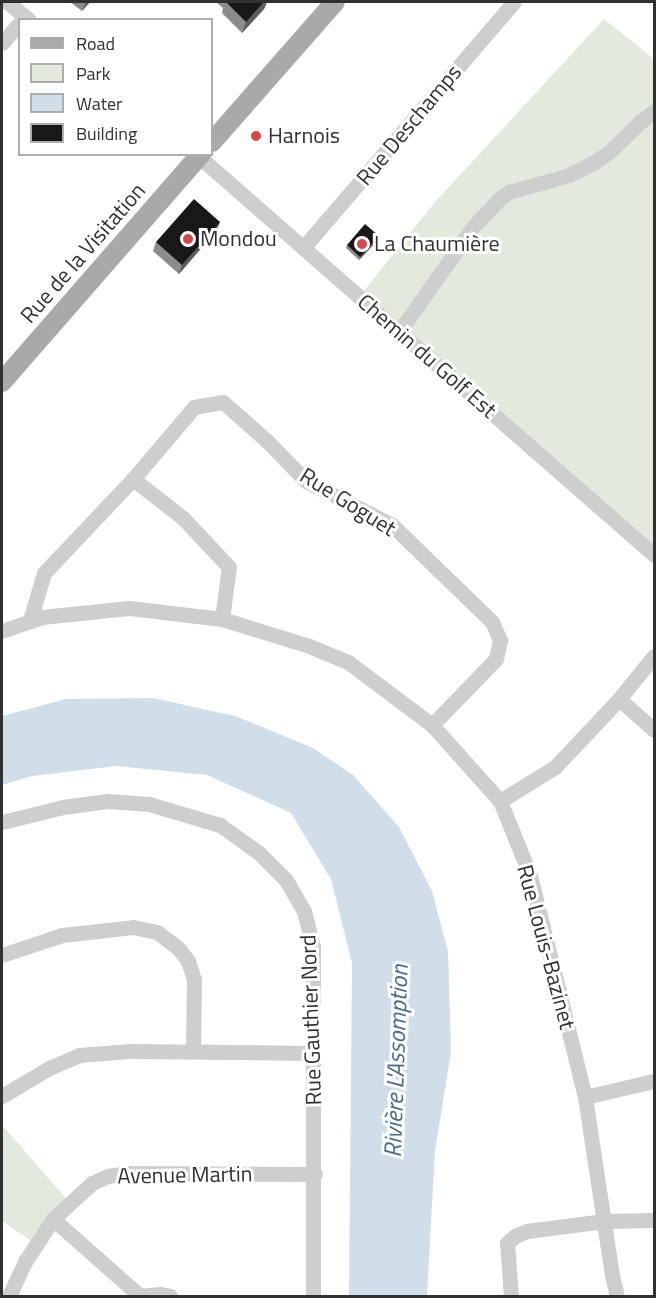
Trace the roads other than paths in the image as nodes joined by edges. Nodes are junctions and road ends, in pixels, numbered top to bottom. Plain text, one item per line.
1 (7, 2) edge
2 (335, 2) edge
3 (514, 2) edge
4 (23, 18) edge
5 (18, 26) edge
6 (2, 43) edge
7 (654, 111) edge
8 (213, 140) edge
9 (199, 156) edge
10 (206, 156) edge
11 (303, 248) junction
12 (399, 332) junction
13 (2, 382) edge
14 (134, 479) junction
15 (654, 555) edge
16 (222, 619) junction
17 (30, 620) junction
18 (2, 631) edge
19 (654, 656) edge
20 (619, 699) junction
21 (432, 725) junction
22 (654, 729) edge
23 (500, 801) junction
24 (2, 822) edge
25 (2, 955) edge
26 (193, 1050) junction
27 (314, 1053) junction
28 (654, 1081) edge
29 (2, 1096) edge
30 (585, 1097) junction
31 (315, 1174) junction
32 (52, 1219) junction
33 (654, 1220) edge
34 (604, 1221) junction
35 (9, 1296) edge
36 (140, 1296) edge
37 (170, 1296) edge
38 (313, 1296) edge
39 (511, 1296) edge
40 (617, 1296) edge

1 - 4 street
2 - 8 main road, Rue de la Visitation
3 - 11 street, Rue Deschamps
5 - 6 street
7 - 12 street
9 - 13 main road, Rue de la Visitation
10 - 11 street, Chemin du Golf Est
11 - 12 street, Chemin du Golf Est
12 - 15 street, Chemin du Golf Est
14 - 16 street
14 - 17 street, Rue Goguet
14 - 21 street, Rue Goguet
16 - 17 street, Rue Louis-Bazinet
16 - 21 street, Rue Louis-Bazinet
17 - 18 street, Rue Louis-Bazinet
19 - 20 street
20 - 22 street
20 - 23 street
21 - 23 street, Rue Louis-Bazinet
23 - 30 street, Rue Louis-Bazinet
24 - 27 street, Rue Gauthier Nord
25 - 26 street
26 - 27 street
26 - 29 street
27 - 31 street, Rue Gauthier Nord
28 - 30 street
30 - 34 street, Rue Louis-Bazinet
31 - 32 street, Avenue Martin
31 - 38 street, Rue Gauthier Nord
32 - 35 street, Avenue Martin
32 - 36 street
33 - 34 street
34 - 39 street
34 - 40 street, Rue Louis-Bazinet
36 - 37 street

